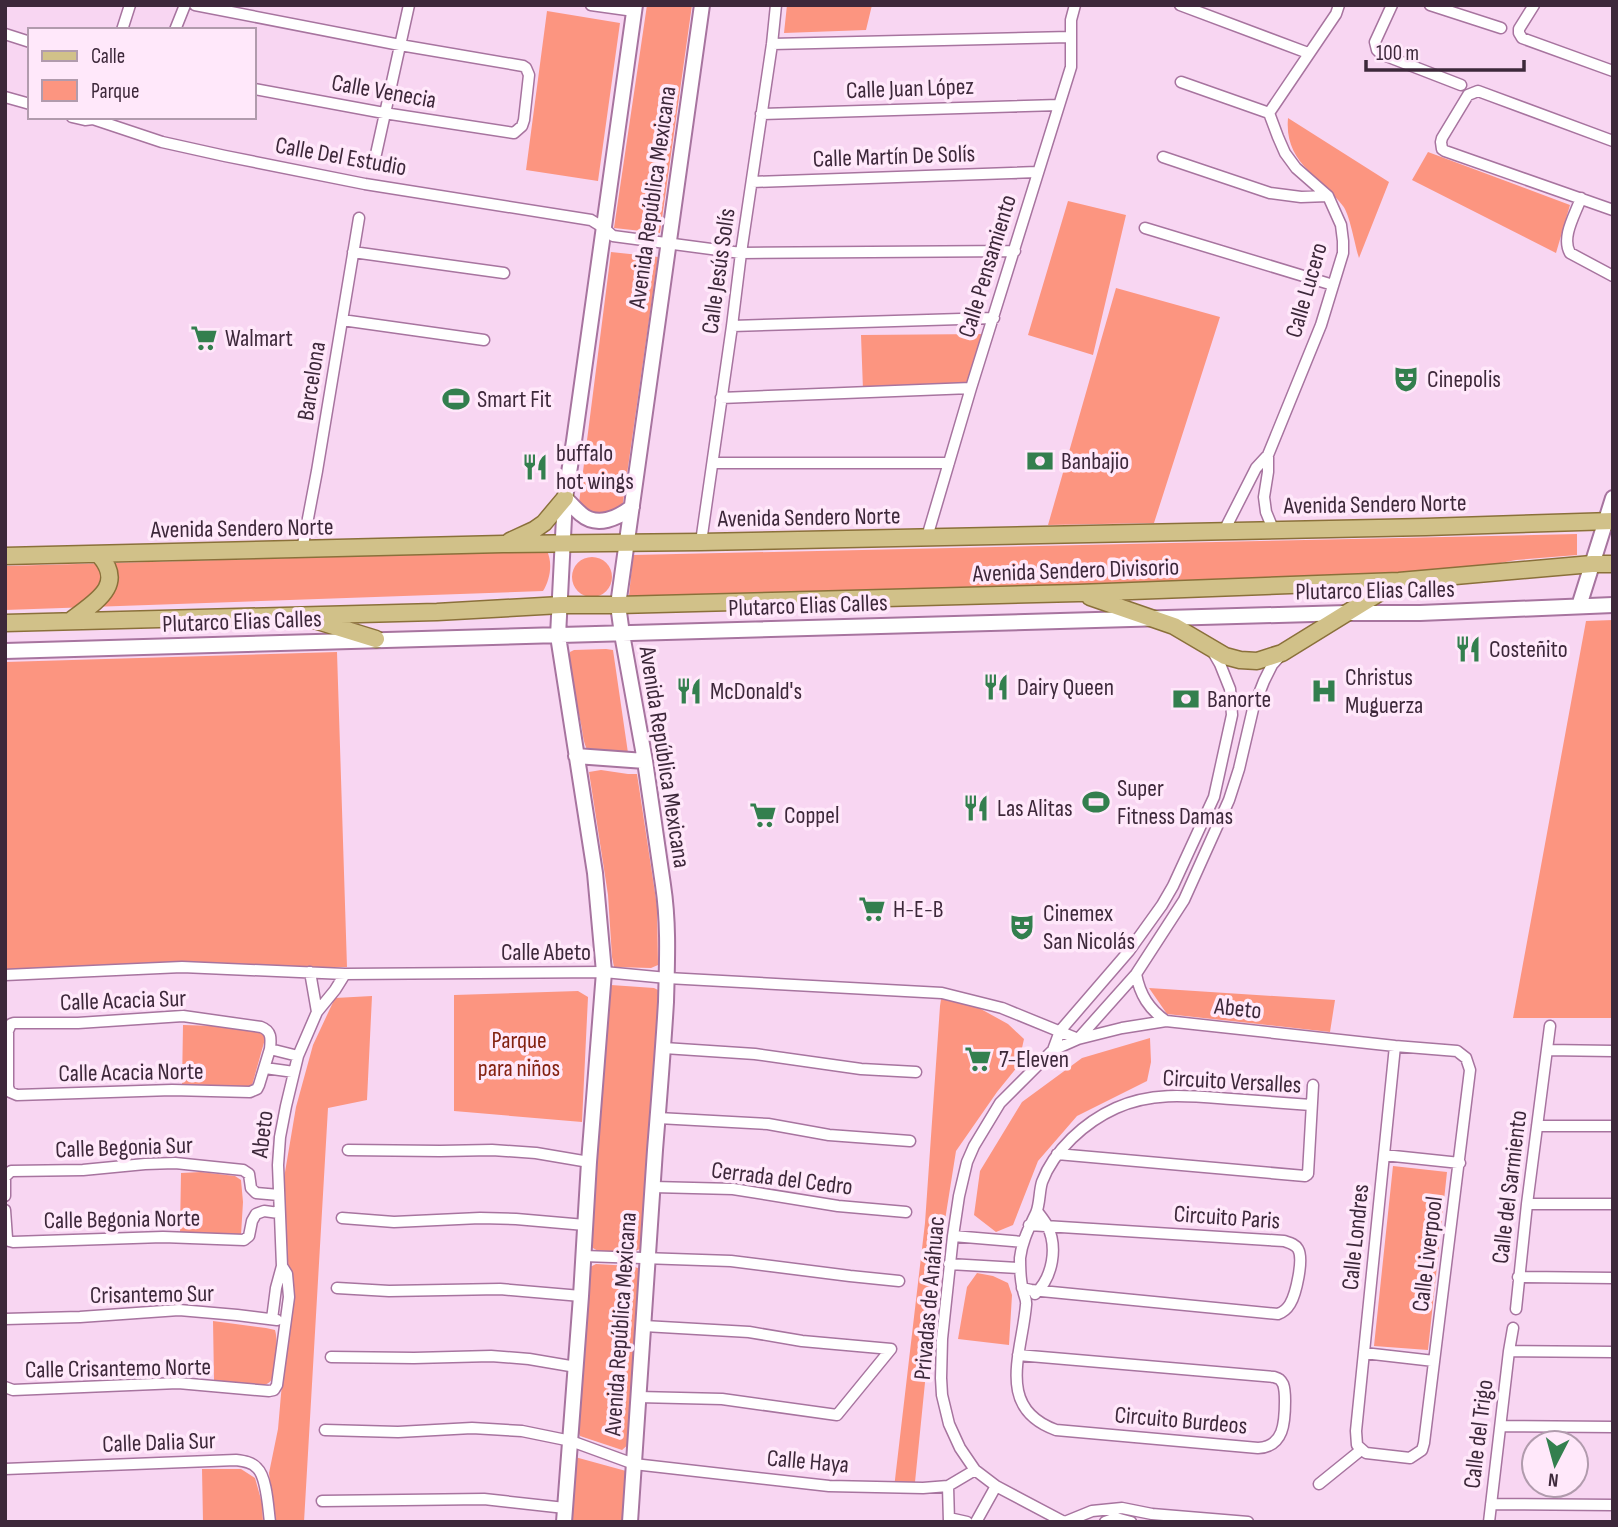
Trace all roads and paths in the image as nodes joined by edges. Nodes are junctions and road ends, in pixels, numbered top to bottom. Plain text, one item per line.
1 (130, 5) edge
2 (185, 5) edge
3 (195, 5) edge
4 (409, 5) edge
5 (591, 5) edge
6 (702, 5) edge
7 (776, 5) edge
8 (1075, 5) edge
9 (1180, 5) edge
10 (1339, 5) edge
11 (1392, 5) edge
12 (1430, 5) edge
13 (1534, 5) edge
14 (634, 8) edge
15 (123, 28) edge
16 (176, 28) edge
17 (1501, 28) dead end
18 (5, 34) edge
19 (1070, 37) junction
20 (28, 41) edge
21 (772, 44) junction
22 (400, 45) junction
23 (1308, 53) junction
24 (1613, 71) edge
25 (1181, 82) dead end
26 (1461, 85) dead end
27 (256, 89) edge
28 (5, 96) edge
29 (28, 103) edge
30 (1059, 105) junction
31 (384, 113) junction
32 (1269, 113) junction
33 (761, 114) junction
34 (96, 119) edge
35 (1613, 141) edge
36 (376, 154) dead end
37 (1163, 157) dead end
38 (1037, 172) junction
39 (752, 182) junction
40 (1328, 196) junction
41 (1581, 198) junction
42 (1613, 211) edge
43 (359, 218) dead end
44 (604, 228) junction
45 (1145, 228) dead end
46 (668, 245) junction
47 (1015, 251) junction
48 (353, 252) junction
49 (741, 253) junction
50 (504, 273) dead end
51 (1613, 275) edge
52 (1333, 285) junction
53 (994, 318) junction
54 (342, 320) junction
55 (732, 326) junction
56 (484, 340) dead end
57 (971, 388) junction
58 (721, 398) junction
59 (1268, 455) junction
60 (713, 463) junction
61 (949, 463) junction
62 (1245, 492) junction
63 (1264, 497) junction
64 (565, 498) junction
65 (1613, 498) edge
66 (632, 507) junction
67 (1609, 521) edge
68 (1273, 529) junction
69 (1224, 531) junction
70 (927, 537) junction
71 (626, 542) junction
72 (701, 542) junction
73 (503, 544) junction
74 (563, 544) junction
75 (302, 550) junction
76 (99, 555) junction
77 (5, 556) edge
78 (1592, 564) junction
79 (1613, 564) edge
80 (1399, 581) junction
81 (1078, 593) junction
82 (561, 605) junction
83 (618, 605) junction
84 (1613, 605) edge
85 (1579, 606) junction
86 (1347, 613) junction
87 (299, 615) junction
88 (1156, 619) junction
89 (70, 621) junction
90 (5, 623) edge
91 (622, 634) junction
92 (558, 636) junction
93 (376, 639) junction
94 (1209, 646) junction
95 (5, 651) edge
96 (1282, 653) junction
97 (576, 757) junction
98 (645, 761) junction
99 (1214, 797) junction
100 (1229, 800) junction
101 (310, 972) junction
102 (604, 972) junction
103 (345, 974) junction
104 (1136, 974) junction
105 (5, 975) edge
106 (667, 978) junction
107 (317, 1012) junction
108 (1166, 1021) junction
109 (1550, 1026) dead end
110 (1060, 1031) junction
111 (1078, 1039) junction
112 (270, 1044) junction
113 (1395, 1046) junction
114 (664, 1048) junction
115 (1053, 1050) junction
116 (1547, 1050) junction
117 (1613, 1051) edge
118 (298, 1056) junction
119 (8, 1065) joint
120 (265, 1068) junction
121 (293, 1072) junction
122 (916, 1072) dead end
123 (1313, 1085) dead end
124 (1311, 1105) junction
125 (658, 1118) junction
126 (1537, 1126) junction
127 (1613, 1126) edge
128 (910, 1141) dead end
129 (348, 1150) dead end
130 (1058, 1154) junction
131 (1384, 1155) junction
132 (589, 1162) junction
133 (1460, 1163) junction
134 (653, 1187) junction
135 (279, 1195) junction
136 (5, 1196) edge
137 (1527, 1204) junction
138 (1613, 1204) edge
139 (5, 1210) edge
140 (1037, 1211) junction
141 (906, 1212) dead end
142 (279, 1213) junction
143 (342, 1218) dead end
144 (585, 1225) junction
145 (1029, 1225) junction
146 (1047, 1226) junction
147 (953, 1236) junction
148 (1023, 1242) junction
149 (583, 1256) junction
150 (647, 1258) junction
151 (949, 1264) junction
152 (282, 1266) junction
153 (1020, 1268) junction
154 (1518, 1277) junction
155 (1613, 1278) edge
156 (899, 1281) dead end
157 (337, 1288) dead end
158 (1022, 1288) junction
159 (1039, 1290) junction
160 (581, 1296) junction
161 (1027, 1302) junction
162 (1516, 1308) dead end
163 (5, 1319) edge
164 (272, 1319) junction
165 (287, 1321) junction
166 (644, 1326) junction
167 (1513, 1328) dead end
168 (1510, 1351) junction
169 (1613, 1352) edge
170 (1364, 1353) junction
171 (1018, 1355) junction
172 (331, 1357) dead end
173 (1434, 1361) junction
174 (576, 1367) junction
175 (5, 1387) edge
176 (638, 1397) junction
177 (1501, 1426) junction
178 (1613, 1427) edge
179 (325, 1430) dead end
180 (571, 1441) junction
181 (1361, 1450) junction
182 (634, 1464) junction
183 (5, 1469) edge
184 (975, 1470) junction
185 (1319, 1484) dead end
186 (948, 1486) junction
187 (996, 1486) junction
188 (322, 1501) dead end
189 (1491, 1504) junction
190 (1613, 1505) edge
191 (565, 1515) edge
192 (949, 1520) edge
193 (270, 1522) edge
194 (630, 1522) edge
195 (967, 1522) edge
196 (976, 1522) edge
197 (1064, 1522) edge
198 (1105, 1522) edge
199 (1131, 1522) edge
200 (1248, 1522) edge
201 (1489, 1522) edge

1 - 15 street
2 - 16 street
3 - 22 street
4 - 22 street
5 - 14 street
6 - 46 main road, Avenida República Mexicana
7 - 21 street, Calle Jesús Solís
8 - 19 street, Calle Pensamiento
9 - 23 street
10 - 23 street
11 - 26 street
12 - 17 street
13 - 24 street
14 - 44 main road, Avenida República Mexicana
18 - 20 street
19 - 21 street
19 - 30 street, Calle Pensamiento
21 - 33 street, Calle Jesús Solís
22 - 31 street
22 - 31 street, Calle Venecia
23 - 32 street
25 - 32 street
27 - 31 street, Calle Venecia
28 - 29 street
30 - 33 street, Calle Juan López
30 - 38 street, Calle Pensamiento
31 - 36 street
32 - 40 street, Calle Lucero
33 - 39 street, Calle Jesús Solís
34 - 44 street, Calle Del Estudio
35 - 41 street
37 - 40 street
38 - 39 street, Calle Martín De Solís
38 - 47 street, Calle Pensamiento
39 - 49 street, Calle Jesús Solís
40 - 52 street, Calle Lucero
41 - 42 street
41 - 51 street
43 - 48 street, Barcelona
44 - 46 street, Calle Del Estudio
44 - 64 main road, Avenida República Mexicana
45 - 52 street
46 - 49 street, Calle Del Estudio
46 - 66 main road, Avenida República Mexicana
47 - 49 street, Calle Del Estudio
47 - 53 street, Calle Pensamiento
48 - 50 street
48 - 54 street, Barcelona
49 - 55 street, Calle Jesús Solís
52 - 59 street, Calle Lucero
53 - 55 street
53 - 57 street, Calle Pensamiento
54 - 56 street
54 - 75 street, Barcelona
55 - 58 street, Calle Jesús Solís
57 - 58 street
57 - 61 street, Calle Pensamiento
58 - 60 street, Calle Jesús Solís
59 - 62 street, Calle Lucero
59 - 63 street, Calle Lucero
60 - 61 street
60 - 72 street, Calle Jesús Solís
61 - 70 street, Calle Pensamiento
62 - 63 street
62 - 69 street, Calle Lucero
63 - 68 street, Calle Lucero
64 - 66 main road
64 - 73 main road
64 - 74 main road, Avenida República Mexicana
65 - 67 main road
66 - 71 main road, Avenida República Mexicana
67 - 68 main road, Avenida Sendero Norte
67 - 78 main road
68 - 69 main road, Avenida Sendero Norte
69 - 70 main road, Avenida Sendero Norte
70 - 72 main road, Avenida Sendero Norte
71 - 72 main road, Avenida Sendero Norte
71 - 74 main road, Avenida Sendero Norte
71 - 83 main road, Avenida República Mexicana
73 - 74 main road, Avenida Sendero Norte
73 - 75 main road, Avenida Sendero Norte
74 - 82 main road, Avenida República Mexicana
75 - 76 main road, Avenida Sendero Norte
76 - 77 main road, Avenida Sendero Norte
76 - 89 main road
78 - 79 main road
78 - 80 main road, Avenida Sendero Divisorio
78 - 85 main road
80 - 81 main road, Avenida Sendero Divisorio
80 - 86 main road
81 - 83 main road, Avenida Sendero Divisorio
81 - 88 main road
82 - 83 main road, Avenida Sendero Divisorio
82 - 87 main road
82 - 92 main road, Avenida República Mexicana
83 - 91 main road, Avenida República Mexicana
84 - 85 main road, Plutarco Elias Calles
85 - 86 main road, Plutarco Elias Calles
86 - 88 main road, Plutarco Elias Calles
86 - 96 main road
87 - 89 main road
87 - 93 main road
88 - 91 main road, Plutarco Elias Calles
88 - 94 main road
89 - 90 main road
91 - 92 main road, Plutarco Elias Calles
91 - 98 main road, Avenida República Mexicana
92 - 93 main road, Plutarco Elias Calles
92 - 97 main road, Avenida República Mexicana
93 - 95 main road, Plutarco Elias Calles
94 - 96 main road
94 - 99 street, Privadas de Anáhuac
96 - 100 street, Privadas de Anáhuac
97 - 98 main road
97 - 102 main road, Avenida República Mexicana
98 - 106 main road, Avenida República Mexicana
99 - 100 street
99 - 110 street, Privadas de Anáhuac
100 - 104 street, Privadas de Anáhuac
101 - 103 street, Calle Abeto
101 - 105 street, Calle Abeto
101 - 107 street
102 - 103 street, Calle Abeto
102 - 106 street, Calle Abeto
102 - 132 main road, Avenida República Mexicana
103 - 107 street, Abeto
104 - 108 street
104 - 111 street, Privadas de Anáhuac
106 - 110 street, Calle Abeto
106 - 114 main road, Avenida República Mexicana
107 - 118 street, Abeto
108 - 111 street, Abeto
108 - 113 street, Abeto
109 - 116 street, Calle del Sarmiento
110 - 111 street, Calle Abeto
110 - 115 street, Privadas de Anáhuac
111 - 115 street, Privadas de Anáhuac
112 - 118 street
112 - 119 street, Calle Acacia Sur
112 - 120 street
113 - 131 street, Calle Londres
113 - 133 street, Calle Liverpool
114 - 122 street
114 - 125 main road, Avenida República Mexicana
115 - 147 street, Privadas de Anáhuac
116 - 117 street
116 - 126 street, Calle del Sarmiento
118 - 121 street, Abeto
119 - 120 street, Calle Acacia Norte
120 - 121 street
121 - 135 street, Abeto
123 - 124 street
124 - 130 street, Circuito Versalles
124 - 130 street, Circuito Versalles
125 - 128 street
125 - 134 main road, Avenida República Mexicana
126 - 127 street
126 - 137 street, Calle del Sarmiento
129 - 132 street
130 - 140 street
131 - 133 street
131 - 170 street, Calle Londres
132 - 144 main road, Avenida República Mexicana
133 - 173 street, Calle Liverpool
134 - 141 street, Cerrada del Cedro
134 - 150 main road, Avenida República Mexicana
135 - 136 street, Calle Begonia Sur
135 - 142 street, Abeto
137 - 138 street
137 - 154 street, Calle del Sarmiento
139 - 142 street, Calle Begonia Norte
140 - 145 street
140 - 146 street
142 - 152 street, Abeto
143 - 144 street
144 - 149 main road, Avenida República Mexicana
145 - 146 street, Circuito Paris
145 - 148 street
146 - 159 street
146 - 159 street, Circuito Paris
147 - 148 street
147 - 151 street, Privadas de Anáhuac
148 - 153 street
149 - 150 street
149 - 160 main road, Avenida República Mexicana
150 - 156 street
150 - 166 main road, Avenida República Mexicana
151 - 153 street
151 - 184 street, Privadas de Anáhuac
152 - 164 street
152 - 165 street
153 - 158 street
154 - 155 street, Calle del Sarmiento
154 - 162 street
157 - 160 street
158 - 159 street, Circuito Paris
158 - 161 street
159 - 161 street
160 - 174 main road, Avenida República Mexicana
161 - 171 street
163 - 164 street, Crisantemo Sur
164 - 165 street, Crisantemo Sur
165 - 175 street, Calle Crisantemo Norte
166 - 176 main road, Avenida República Mexicana
166 - 176 street
167 - 168 street
168 - 169 street, Calle del Trigo
168 - 177 street, Calle del Trigo
170 - 173 street
170 - 181 street, Calle Londres
171 - 171 street, Circuito Burdeos
172 - 174 street
173 - 181 street, Calle Liverpool
174 - 180 main road, Avenida República Mexicana
176 - 182 main road, Avenida República Mexicana
177 - 178 street
177 - 189 street, Calle del Trigo
179 - 180 street, Calle Haya
180 - 182 street, Calle Haya
180 - 191 main road, Avenida República Mexicana
181 - 185 street
182 - 186 street, Calle Haya
182 - 194 main road, Avenida República Mexicana
183 - 193 street, Calle Dalia Sur
184 - 186 street, Calle Haya
184 - 187 street, Privadas de Anáhuac
186 - 192 street
187 - 196 street
187 - 197 street, Privadas de Anáhuac
188 - 191 street
189 - 190 street, Calle del Trigo
189 - 201 street
192 - 195 street
197 - 200 street
198 - 199 street

